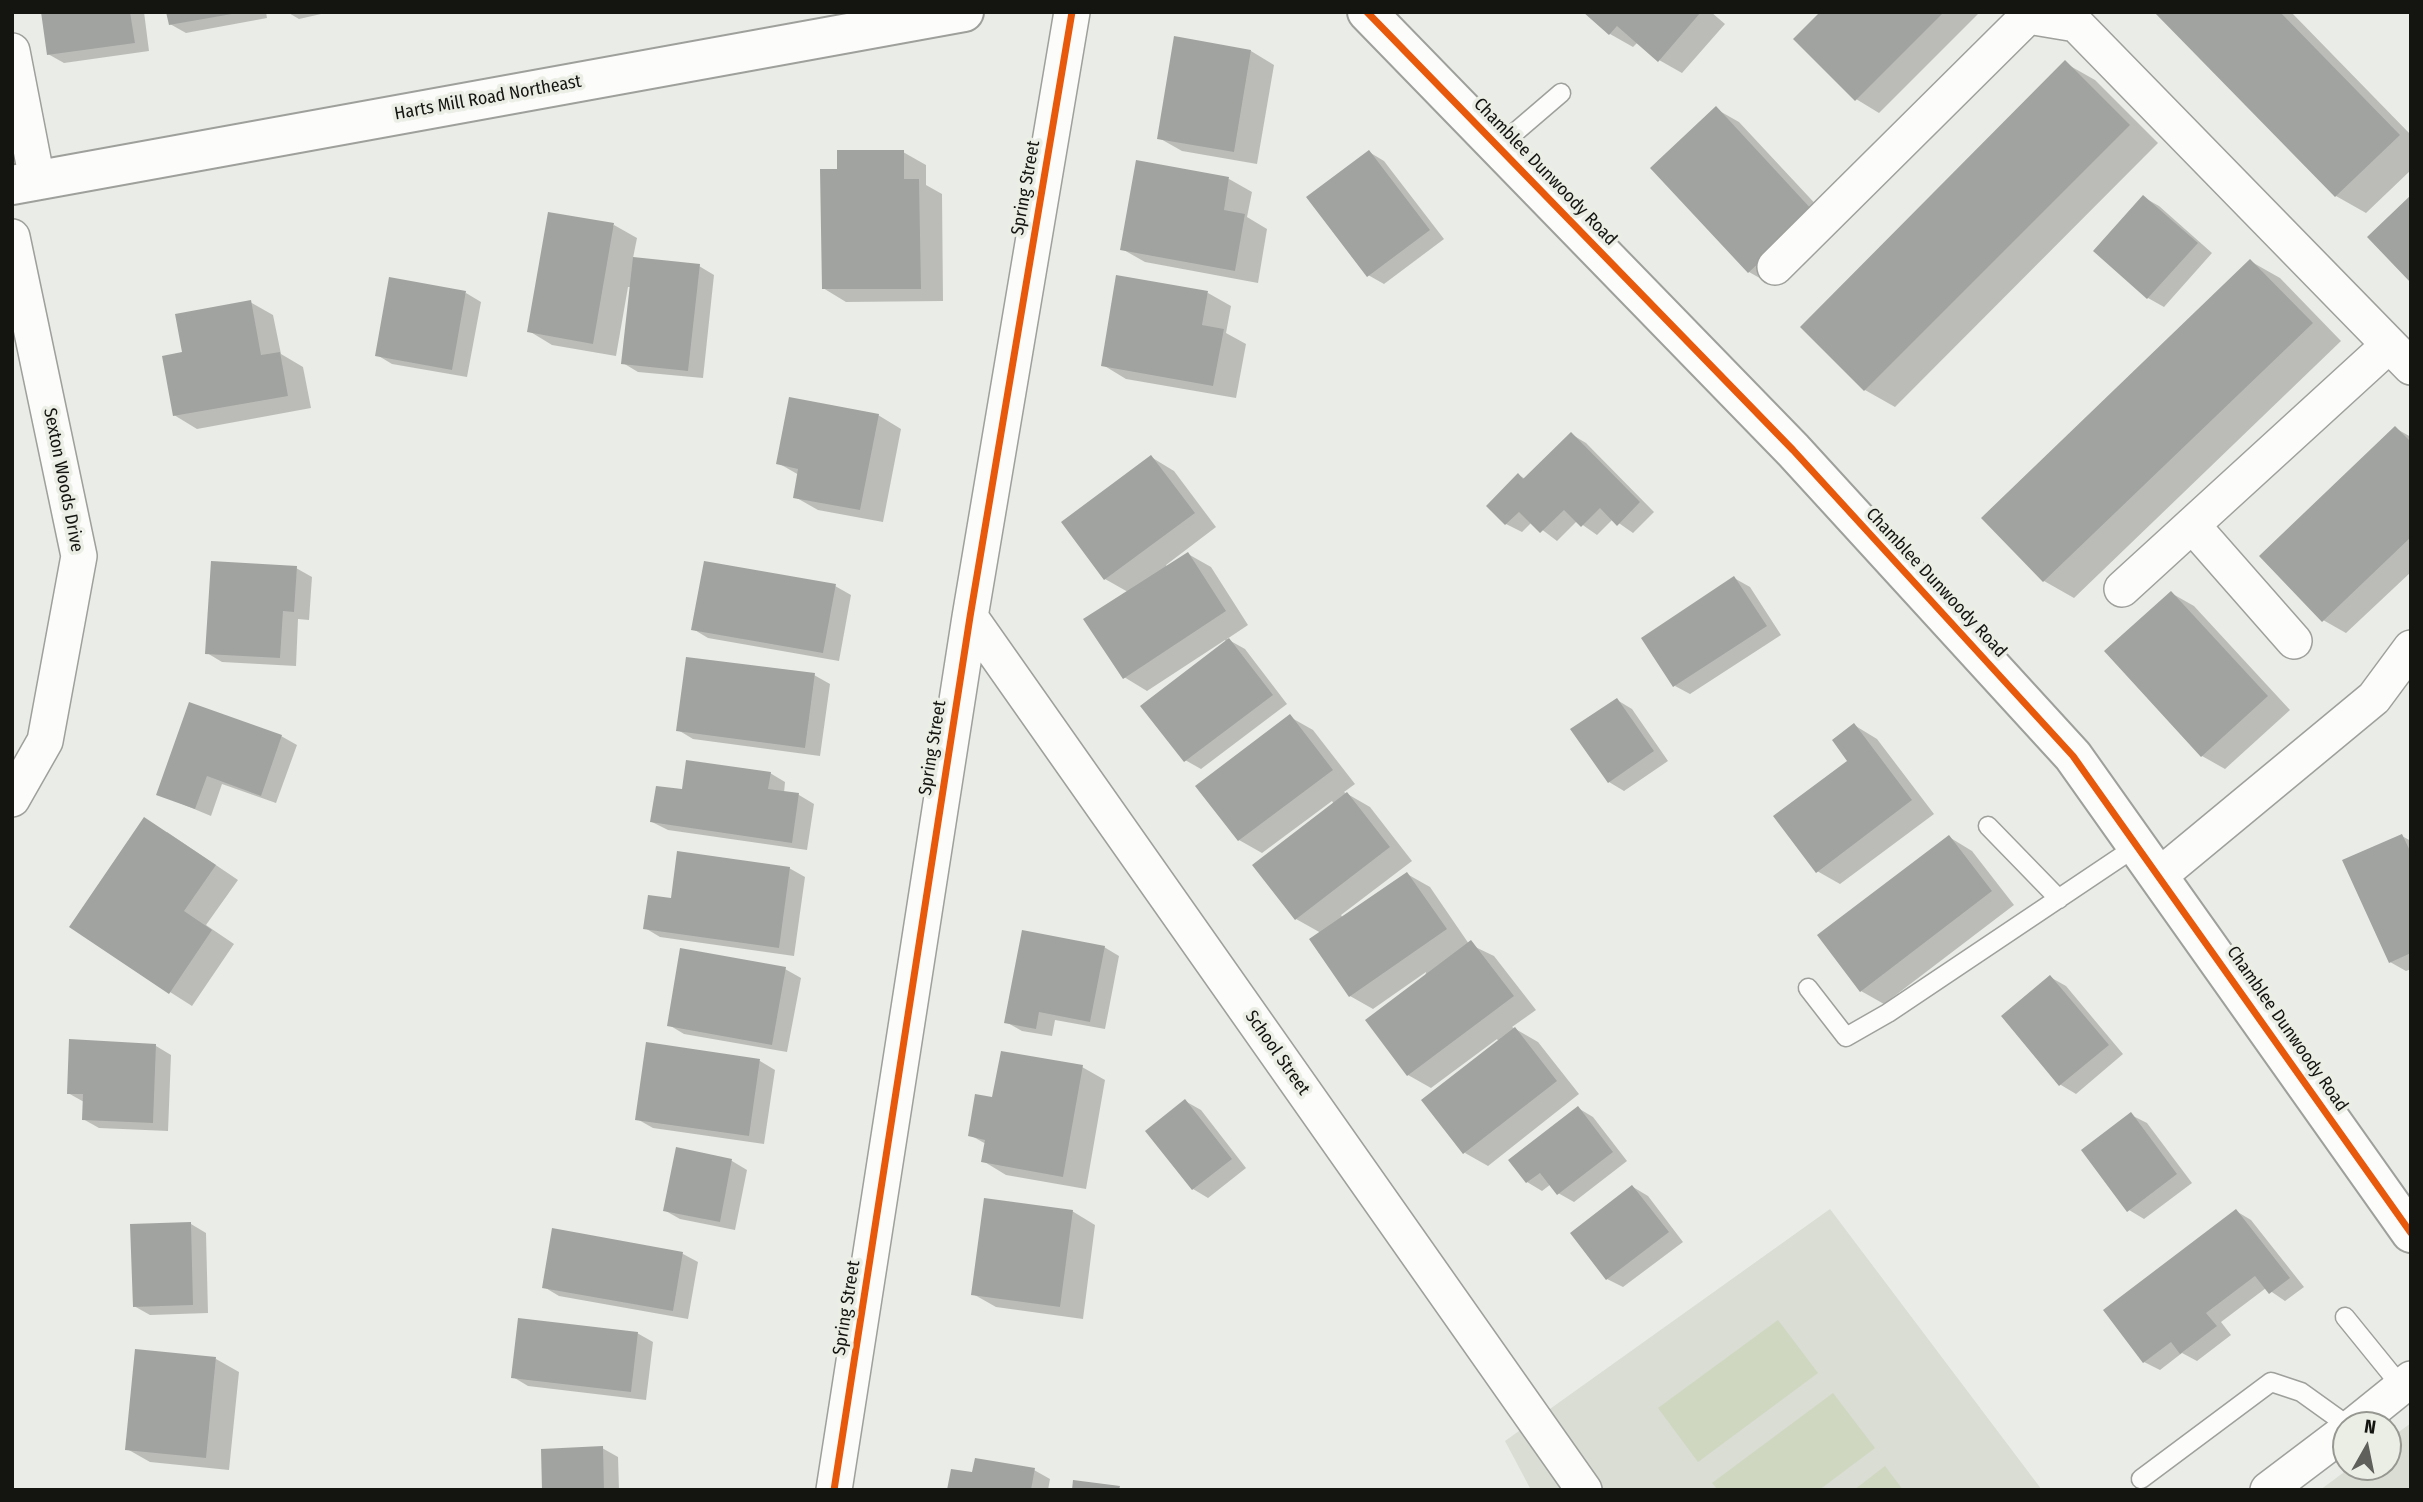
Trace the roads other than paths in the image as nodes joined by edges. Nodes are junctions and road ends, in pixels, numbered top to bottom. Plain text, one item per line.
1 (964, 12) edge
2 (1072, 12) edge
3 (1367, 12) edge
4 (12, 51) edge
5 (1562, 93) dead end
6 (1498, 147) junction
7 (25, 182) edge
8 (12, 237) edge
9 (1775, 267) dead end
10 (2400, 356) edge
11 (2192, 525) junction
12 (2122, 589) dead end
13 (970, 617) junction
14 (2294, 641) dead end
15 (2411, 648) edge
16 (12, 799) edge
17 (1989, 826) dead end
18 (2148, 861) junction
19 (2059, 899) junction
20 (1808, 988) dead end
21 (2411, 1233) edge
22 (2344, 1317) dead end
23 (2406, 1382) edge
24 (2371, 1411) edge
25 (2332, 1414) edge
26 (2332, 1442) edge
27 (2141, 1479) dead end
28 (834, 1490) edge
29 (1584, 1490) edge
30 (2268, 1490) edge

1 - 7 street, Harts Mill Road Northeast
2 - 13 street, Spring Street
3 - 6 street, Chamblee Dunwoody Road
4 - 7 street
5 - 6 lane
6 - 18 street, Chamblee Dunwoody Road
8 - 16 street, Sexton Woods Drive
9 - 10 street
10 - 11 street
11 - 12 street
11 - 14 street
13 - 28 street, Spring Street
13 - 29 street, School Street
15 - 18 street
17 - 19 lane
18 - 19 lane
18 - 21 street, Chamblee Dunwoody Road
19 - 20 lane
22 - 23 lane
23 - 24 street
25 - 27 lane
26 - 30 street

